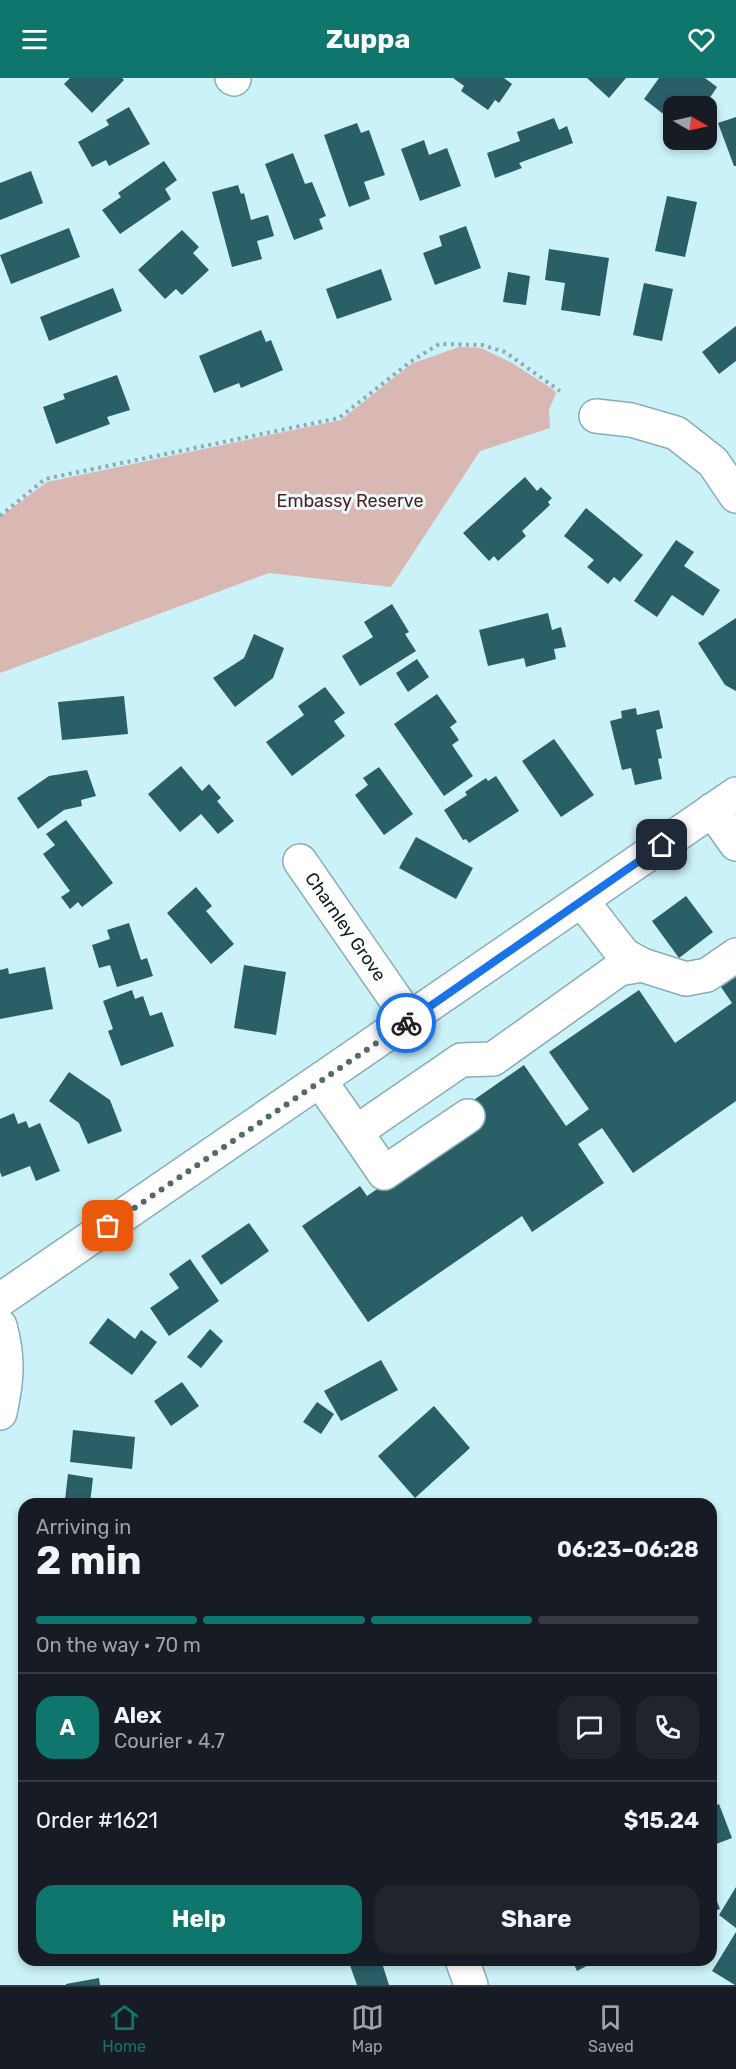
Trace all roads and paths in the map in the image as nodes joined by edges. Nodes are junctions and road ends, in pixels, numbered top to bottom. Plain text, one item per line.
1 (560, 391) dead end
2 (596, 416) dead end
3 (736, 496) edge
4 (0, 516) edge
5 (724, 802) edge
6 (736, 844) edge
7 (300, 861) dead end
8 (582, 901) junction
9 (736, 955) edge
10 (642, 965) junction
11 (410, 1020) junction
12 (320, 1081) junction
13 (468, 1116) dead end
14 (356, 1132) junction
15 (0, 1300) edge
16 (0, 1326) edge
17 (0, 1413) edge
18 (464, 1966) edge
19 (471, 1985) edge

1 - 4 path
2 - 3 street
5 - 6 street
5 - 8 street
7 - 11 street, Charnley Grove
8 - 10 street
8 - 11 street
9 - 10 street
10 - 14 street
11 - 12 street
12 - 14 street
12 - 15 street
13 - 14 street
16 - 17 street
18 - 19 street

